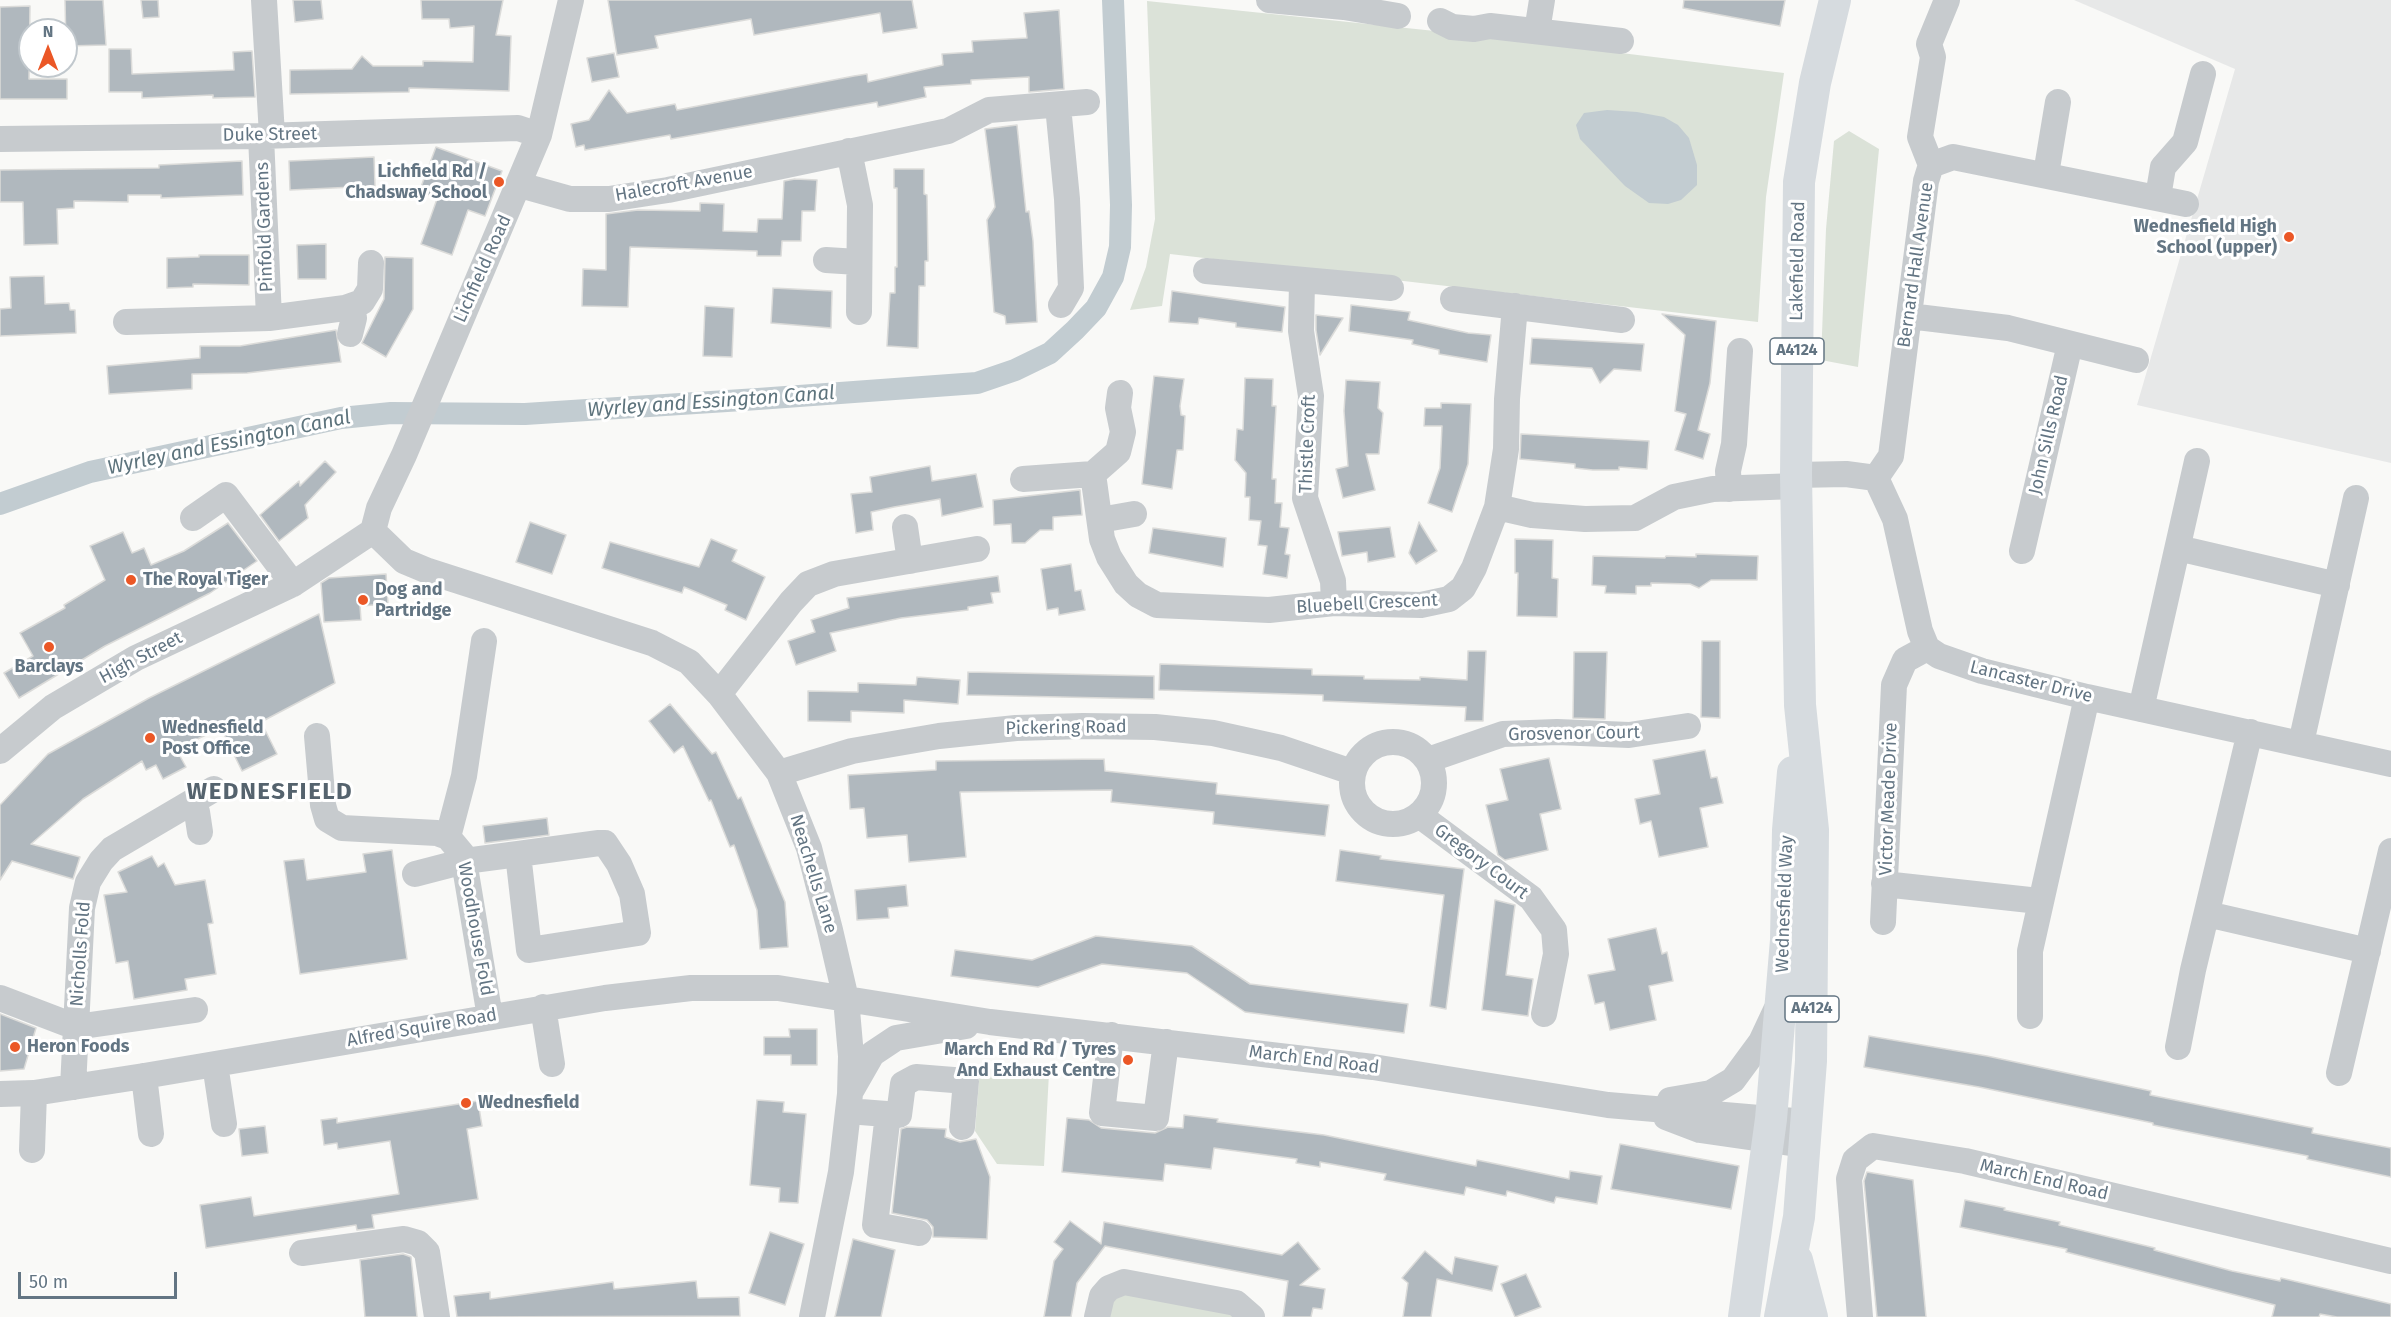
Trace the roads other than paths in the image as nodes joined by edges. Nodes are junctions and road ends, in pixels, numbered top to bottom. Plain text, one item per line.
1 (264, 0) edge
2 (572, 0) edge
3 (1269, 0) edge
4 (1542, 0) edge
5 (1835, 0) edge
6 (1947, 0) edge
7 (1344, 4) edge
8 (1390, 15) dead end
9 (1440, 21) dead end
10 (1537, 31) junction
11 (1621, 41) dead end
12 (2203, 74) dead end
13 (1087, 102) dead end
14 (2058, 102) dead end
15 (1058, 106) junction
16 (539, 135) junction
17 (267, 136) junction
18 (0, 139) edge
19 (849, 152) junction
20 (2048, 163) junction
21 (1931, 165) junction
22 (520, 185) junction
23 (2158, 197) junction
24 (2186, 204) dead end
25 (826, 260) dead end
26 (858, 262) junction
27 (371, 263) dead end
28 (1206, 271) dead end
29 (1302, 282) junction
30 (1391, 288) dead end
31 (1453, 299) dead end
32 (1061, 305) dead end
33 (1515, 306) junction
34 (345, 308) junction
35 (859, 312) dead end
36 (1909, 316) junction
37 (268, 318) junction
38 (1622, 320) dead end
39 (126, 322) dead end
40 (350, 334) dead end
41 (2070, 344) junction
42 (1740, 351) dead end
43 (2136, 360) dead end
44 (1120, 393) dead end
45 (2197, 461) dead end
46 (1093, 474) junction
47 (1876, 478) junction
48 (1023, 479) dead end
49 (1797, 481) junction
50 (1729, 489) junction
51 (2356, 498) dead end
52 (1497, 507) junction
53 (1134, 514) dead end
54 (193, 518) dead end
55 (1100, 520) junction
56 (905, 527) dead end
57 (374, 531) junction
58 (2178, 548) junction
59 (977, 549) dead end
60 (2022, 551) dead end
61 (910, 561) junction
62 (293, 584) junction
63 (2337, 585) junction
64 (1334, 603) junction
65 (484, 641) dead end
66 (1927, 648) junction
67 (719, 694) junction
68 (2087, 697) junction
69 (1800, 705) junction
70 (2141, 708) junction
71 (1688, 726) dead end
72 (2250, 732) junction
73 (317, 736) dead end
74 (2301, 743) junction
75 (0, 751) edge
76 (1428, 760) junction
77 (2391, 764) edge
78 (1352, 772) junction
79 (779, 773) junction
80 (214, 789) dead end
81 (192, 803) junction
82 (1419, 816) junction
83 (200, 832) dead end
84 (448, 837) junction
85 (2391, 851) edge
86 (518, 854) junction
87 (465, 861) junction
88 (415, 874) dead end
89 (1884, 884) junction
90 (2039, 901) junction
91 (2207, 914) junction
92 (1883, 922) dead end
93 (2377, 939) edge
94 (0, 998) edge
95 (846, 999) junction
96 (1779, 1005) junction
97 (543, 1007) junction
98 (195, 1010) dead end
99 (1544, 1014) dead end
100 (2030, 1016) dead end
101 (489, 1017) junction
102 (990, 1022) junction
103 (75, 1027) junction
104 (1111, 1035) junction
105 (1166, 1042) junction
106 (2178, 1047) dead end
107 (215, 1064) junction
108 (552, 1064) dead end
109 (2339, 1073) dead end
110 (144, 1076) junction
111 (73, 1087) junction
112 (34, 1093) junction
113 (0, 1094) edge
114 (849, 1103) junction
115 (1638, 1106) junction
116 (888, 1114) junction
117 (224, 1124) dead end
118 (962, 1127) dead end
119 (1769, 1130) junction
120 (151, 1134) dead end
121 (1805, 1134) junction
122 (32, 1150) dead end
123 (919, 1233) dead end
124 (1794, 1244) junction
125 (302, 1253) dead end
126 (2391, 1262) edge
127 (1765, 1315) edge
128 (437, 1317) edge
129 (812, 1317) edge
130 (1097, 1317) edge
131 (1252, 1317) edge
132 (1812, 1317) edge
133 (1860, 1317) edge

1 - 17 street, Pinfold Gardens
2 - 16 street, Lichfield Road
3 - 7 street
4 - 10 street
5 - 49 main road, Lakefield Road / A4124
6 - 21 street
7 - 8 street
9 - 10 street
10 - 11 street
12 - 23 street
13 - 15 street, Halecroft Avenue
14 - 20 street
15 - 19 street, Halecroft Avenue
15 - 32 street
16 - 17 street, Duke Street
16 - 22 street, Lichfield Road
17 - 18 street, Duke Street
17 - 37 street, Pinfold Gardens
19 - 22 street, Halecroft Avenue
19 - 26 street
20 - 21 street, Bernard Hall Avenue
20 - 23 street, Bernard Hall Avenue
21 - 36 street, Bernard Hall Avenue
22 - 57 street, Lichfield Road
23 - 24 street, Bernard Hall Avenue
25 - 26 street
26 - 35 street
27 - 34 street
28 - 29 street
29 - 30 street
29 - 64 street, Thistle Croft
31 - 33 street
33 - 38 street
33 - 52 street, Bluebell Crescent
34 - 37 street, Pinfold Gardens
34 - 40 street
36 - 41 street
36 - 47 street, Bernard Hall Avenue
37 - 39 street, Pinfold Gardens
41 - 43 street
41 - 60 street, John Sills Road
42 - 50 street
44 - 46 street
45 - 58 street
46 - 48 street
46 - 55 street, Bluebell Crescent
47 - 49 street
47 - 66 street
49 - 50 street
49 - 69 main road, Lakefield Road / A4124
50 - 52 street
51 - 63 street
52 - 64 street, Bluebell Crescent
53 - 55 street
54 - 62 street
55 - 64 street, Bluebell Crescent
56 - 61 street
57 - 62 street, High Street
57 - 67 street, Neachells Lane
58 - 63 street
58 - 70 street
59 - 61 street
61 - 67 street
62 - 75 street, High Street
63 - 74 street
65 - 84 street
66 - 68 street, Lancaster Drive
66 - 89 street, Victor Meade Drive
67 - 79 street, Neachells Lane
68 - 70 street, Lancaster Drive
68 - 90 street
69 - 96 main road, Wednesfield Way / A4124
69 - 121 main road, A4124
70 - 72 street, Lancaster Drive
71 - 76 street, Grosvenor Court
72 - 74 street, Lancaster Drive
72 - 91 street
73 - 84 street
74 - 77 street, Lancaster Drive
76 - 78 street
76 - 82 street
78 - 79 street, Pickering Road
78 - 82 street
79 - 95 street, Neachells Lane
80 - 81 street, Nicholls Fold
81 - 83 street
81 - 103 street, Nicholls Fold
82 - 99 street, Gregory Court
84 - 87 street, Woodhouse Fold
85 - 93 street
86 - 86 street
86 - 87 street
87 - 88 street
87 - 101 street, Woodhouse Fold
89 - 90 street, Victor Meade Drive
89 - 92 street
90 - 100 street
91 - 93 street
91 - 106 street
93 - 109 street
94 - 103 street
95 - 97 street, Alfred Squire Road
95 - 102 street, March End Road
95 - 114 street, Neachells Lane
96 - 115 street, March End Road
96 - 119 main road, Wednesfield Way / A4124
97 - 101 street, Alfred Squire Road
97 - 108 street
98 - 103 street
101 - 107 street, Alfred Squire Road
102 - 104 street, March End Road
102 - 114 street, March End Road
103 - 111 street, Nicholls Fold
104 - 105 street, March End Road
104 - 105 street
105 - 115 street, March End Road
107 - 110 street, Alfred Squire Road
107 - 117 street
110 - 111 street, Alfred Squire Road
110 - 120 street
111 - 112 street, Alfred Squire Road
112 - 113 street, Alfred Squire Road
112 - 122 street
114 - 116 street
114 - 129 street, Neachells Lane
115 - 119 street
116 - 118 street
116 - 123 street
119 - 121 street
119 - 127 main road, Wednesfield Way / A4124
121 - 124 main road, A4124
124 - 127 main road, A4124
124 - 132 main road
125 - 128 street
126 - 133 street, March End Road
130 - 131 street

